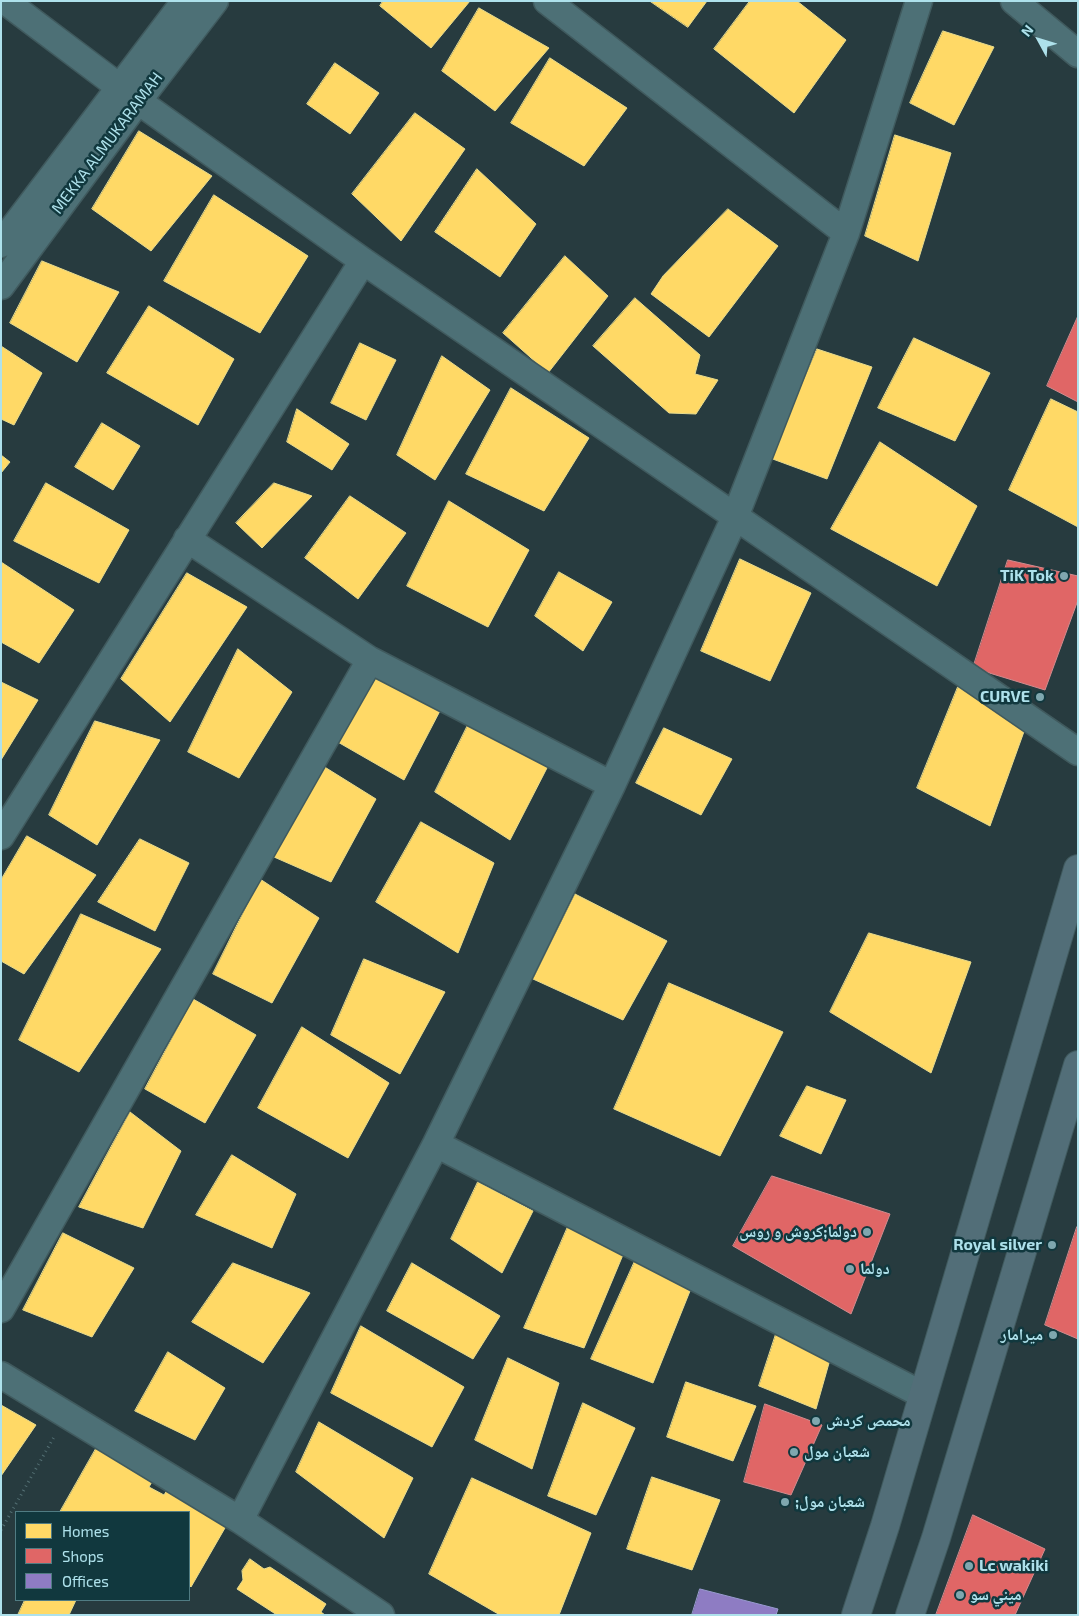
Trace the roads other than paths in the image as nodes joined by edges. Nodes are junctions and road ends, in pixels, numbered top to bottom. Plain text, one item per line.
1 (5, 1) edge
2 (185, 1) edge
3 (215, 1) edge
4 (548, 1) edge
5 (920, 1) edge
6 (1014, 1) edge
7 (1078, 54) edge
8 (129, 94) junction
9 (846, 233) junction
10 (1, 244) edge
11 (363, 260) junction
12 (1, 286) edge
13 (735, 517) junction
14 (187, 538) junction
15 (370, 660) junction
16 (1078, 752) edge
17 (612, 785) junction
18 (1, 836) edge
19 (1078, 869) edge
20 (1078, 1065) edge
21 (436, 1144) junction
22 (1, 1309) edge
23 (1, 1375) edge
24 (923, 1395) junction
25 (240, 1520) junction
26 (381, 1615) edge
27 (856, 1615) edge
28 (910, 1615) edge

1 - 8 street
2 - 8 street, MEKKA ALMUKARAMAH
3 - 8 street, MEKKA ALMUKARAMAH
4 - 9 street
5 - 9 street
6 - 7 street
8 - 10 street, MEKKA ALMUKARAMAH
8 - 11 street
8 - 12 street, MEKKA ALMUKARAMAH
9 - 13 street
11 - 13 street
11 - 14 street
13 - 16 street
13 - 17 street
14 - 15 street
14 - 18 street
15 - 17 street
15 - 22 street
17 - 21 street
19 - 24 main road
20 - 28 main road
21 - 24 street
21 - 25 street
23 - 25 street
24 - 27 main road
25 - 26 street

